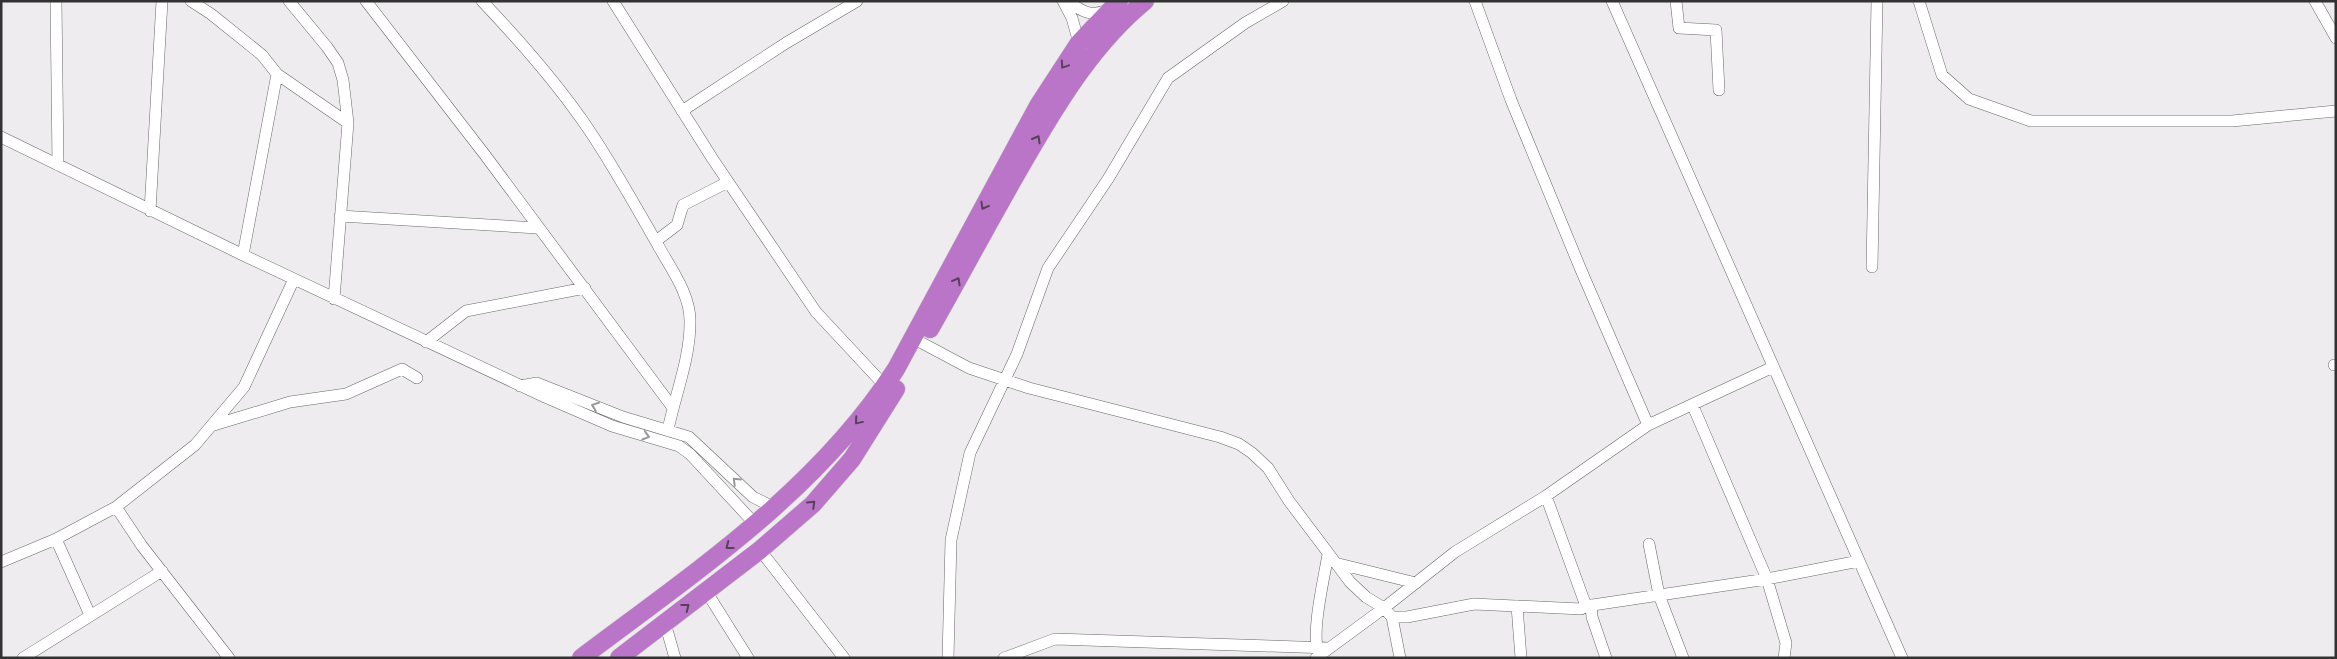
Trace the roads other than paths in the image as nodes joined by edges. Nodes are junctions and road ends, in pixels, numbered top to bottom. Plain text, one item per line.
1 (56, 1) edge
2 (162, 1) edge
3 (191, 1) edge
4 (289, 1) edge
5 (366, 1) edge
6 (482, 1) edge
7 (613, 1) edge
8 (857, 1) edge
9 (1065, 1) edge
10 (1145, 1) edge
11 (1282, 1) edge
12 (1475, 1) edge
13 (1612, 1) edge
14 (1676, 1) edge
15 (1877, 1) edge
16 (1919, 1) edge
17 (2315, 1) edge
18 (1115, 4) edge
19 (2336, 38) edge
20 (1079, 43) junction
21 (278, 74) junction
22 (1719, 90) dead end
23 (682, 111) junction
24 (2336, 111) edge
25 (348, 123) junction
26 (1, 137) edge
27 (58, 165) junction
28 (728, 182) junction
29 (150, 211) junction
30 (340, 216) junction
31 (537, 228) junction
32 (656, 241) junction
33 (243, 256) junction
34 (1872, 267) dead end
35 (294, 280) junction
36 (585, 288) junction
37 (334, 299) junction
38 (426, 342) junction
39 (922, 343) junction
40 (1773, 366) junction
41 (418, 378) dead end
42 (1006, 380) junction
43 (520, 386) junction
44 (885, 386) junction
45 (1693, 406) junction
46 (672, 408) junction
47 (214, 425) junction
48 (1648, 425) junction
49 (668, 430) junction
50 (1546, 496) junction
51 (116, 508) junction
52 (775, 508) junction
53 (755, 524) junction
54 (56, 539) junction
55 (1649, 544) dead end
56 (760, 550) junction
57 (1332, 558) junction
58 (1, 562) edge
59 (1859, 562) junction
60 (162, 572) junction
61 (1767, 578) junction
62 (1416, 582) junction
63 (706, 591) junction
64 (1659, 595) junction
65 (1588, 605) junction
66 (1517, 606) junction
67 (1388, 612) junction
68 (90, 615) junction
69 (665, 623) junction
70 (1320, 652) edge
71 (23, 658) edge
72 (229, 658) edge
73 (581, 658) edge
74 (619, 658) edge
75 (675, 658) edge
76 (748, 658) edge
77 (844, 658) edge
78 (948, 658) edge
79 (1004, 658) edge
80 (1400, 658) edge
81 (1521, 658) edge
82 (1606, 658) edge
83 (1683, 658) edge
84 (1784, 658) edge
85 (1902, 658) edge

1 - 27 street
2 - 29 street
3 - 21 street
4 - 25 street
5 - 31 street
6 - 32 street
7 - 23 street
8 - 23 street
9 - 18 street
9 - 20 street
39 -> 10 highway
11 - 42 street
12 - 48 street
13 - 40 street
14 - 22 street
15 - 34 street
16 - 24 street
17 - 19 street
18 - 20 highway
20 -> 44 highway
21 - 25 street
21 - 33 street
23 - 28 street
25 - 30 street
26 - 27 street
27 - 29 street
28 - 32 street
28 - 44 street
29 - 33 street
30 - 31 street
30 - 37 street
31 - 36 street
32 - 46 street
33 - 35 street
35 - 37 street
35 - 47 street
36 - 38 street
36 - 46 street
37 - 38 street
38 - 43 street
39 - 42 street
56 -> 39 highway
40 - 45 street
40 - 59 street
41 - 47 street
42 - 57 street
42 - 78 street
49 -> 43 street
43 -> 53 street
44 -> 52 highway
45 - 48 street
45 - 61 street
46 - 49 street
47 - 51 street
48 - 50 street
52 -> 49 street
50 - 62 street
50 - 65 street
51 - 54 street
51 - 60 street
52 - 53 highway
53 -> 73 highway
54 - 58 street
54 - 68 street
55 - 64 street
56 - 63 highway
56 - 77 street
57 - 62 street
57 - 67 street
57 - 70 street
59 - 61 street
59 - 85 street
60 - 68 street
60 - 72 street
61 - 64 street
61 - 84 street
62 - 67 street
69 -> 63 highway
63 - 76 street
64 - 65 street
64 - 83 street
65 - 66 street
65 - 82 street
66 - 67 street
66 - 81 street
67 - 70 street
67 - 80 street
68 - 71 street
69 - 74 highway
69 - 75 street
70 - 79 street

